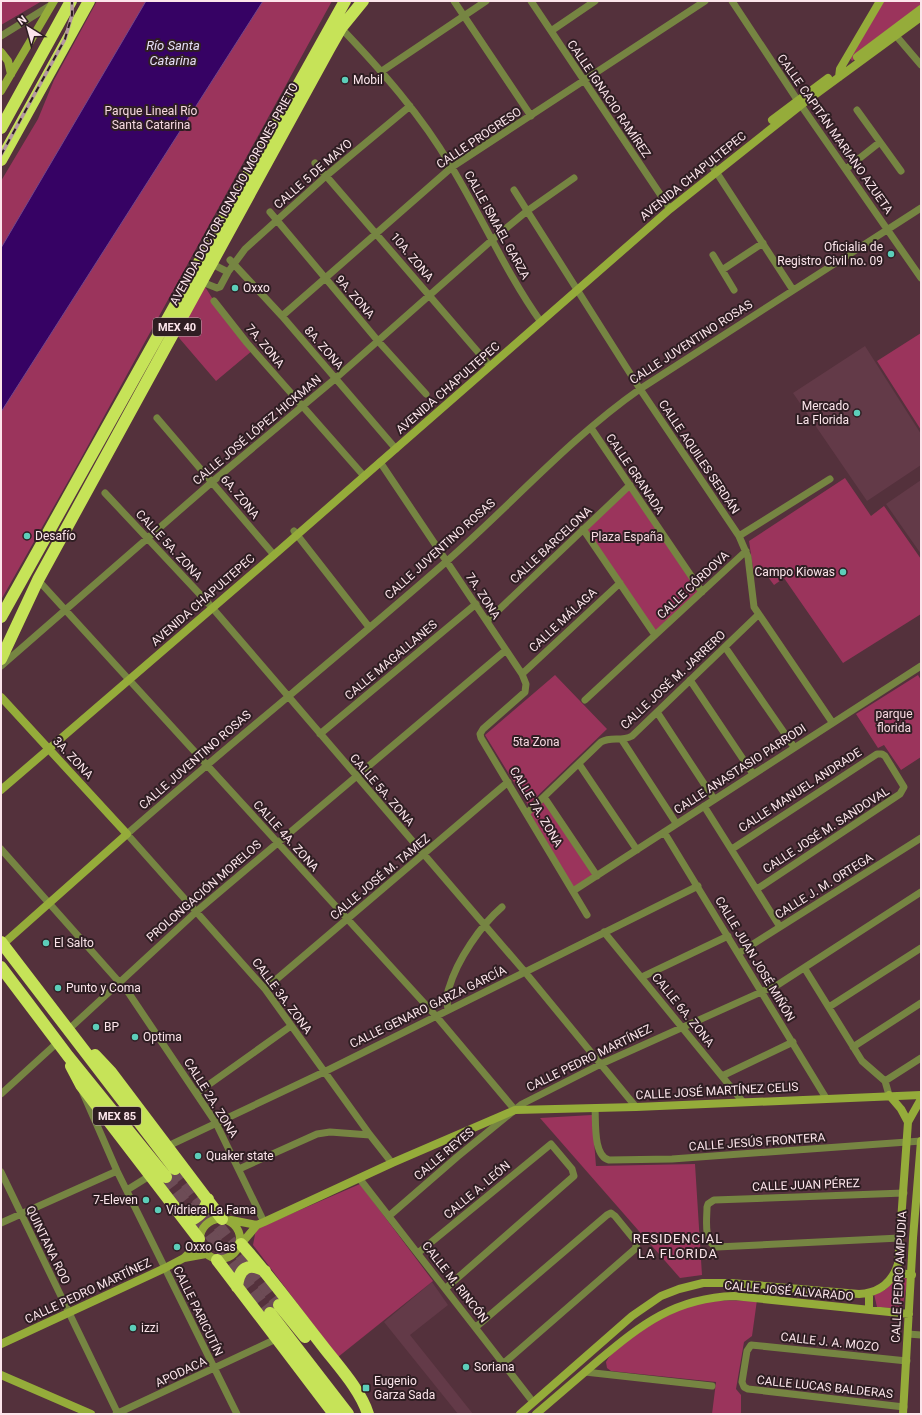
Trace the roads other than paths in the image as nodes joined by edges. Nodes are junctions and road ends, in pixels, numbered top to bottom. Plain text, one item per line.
1 (71, 1) edge
2 (89, 1) edge
3 (345, 1) edge
4 (356, 1) edge
5 (363, 1) edge
6 (454, 1) edge
7 (486, 1) edge
8 (531, 1) edge
9 (595, 1) edge
10 (705, 1) edge
11 (732, 1) edge
12 (880, 1) edge
13 (52, 3) edge
14 (921, 9) edge
15 (353, 13) junction
16 (464, 16) junction
17 (921, 17) edge
18 (341, 28) junction
19 (551, 31) junction
20 (894, 33) junction
21 (1, 36) edge
22 (1, 52) edge
23 (921, 65) edge
24 (382, 71) junction
25 (840, 73) junction
26 (11, 74) junction
27 (584, 81) junction
28 (1, 91) edge
29 (799, 103) junction
30 (410, 106) junction
31 (857, 110) dead end
32 (531, 116) junction
33 (1, 128) edge
34 (880, 142) junction
35 (1, 160) edge
36 (315, 163) dead end
37 (452, 167) junction
38 (715, 168) junction
39 (846, 169) junction
40 (901, 171) dead end
41 (326, 176) junction
42 (574, 178) dead end
43 (514, 190) dead end
44 (668, 206) junction
45 (921, 208) edge
46 (527, 211) junction
47 (270, 212) dead end
48 (277, 220) junction
49 (888, 229) junction
50 (376, 233) junction
51 (492, 240) junction
52 (763, 242) junction
53 (713, 255) dead end
54 (232, 261) junction
55 (212, 264) junction
56 (722, 270) junction
57 (228, 272) junction
58 (324, 278) junction
59 (921, 278) edge
60 (202, 282) junction
61 (576, 288) junction
62 (734, 290) dead end
63 (793, 290) junction
64 (430, 296) junction
65 (214, 301) dead end
66 (282, 316) junction
67 (540, 320) junction
68 (378, 341) junction
69 (489, 364) junction
70 (336, 378) junction
71 (640, 389) junction
72 (426, 394) dead end
73 (302, 406) junction
74 (157, 418) dead end
75 (591, 428) junction
76 (394, 447) junction
77 (380, 462) junction
78 (362, 475) junction
79 (830, 479) dead end
80 (212, 482) junction
81 (630, 485) junction
82 (104, 492) dead end
83 (583, 529) junction
84 (296, 533) junction
85 (739, 536) junction
86 (148, 539) junction
87 (746, 551) junction
88 (272, 553) junction
89 (447, 561) junction
90 (38, 580) junction
91 (620, 583) junction
92 (702, 592) junction
93 (476, 604) junction
94 (211, 606) junction
95 (66, 610) junction
96 (758, 615) junction
97 (1, 617) edge
98 (487, 621) junction
99 (369, 627) junction
100 (655, 635) junction
101 (725, 647) junction
102 (506, 650) junction
103 (1, 659) edge
104 (1, 666) edge
105 (921, 666) edge
106 (522, 674) junction
107 (128, 678) junction
108 (690, 680) junction
109 (287, 696) junction
110 (1, 697) edge
111 (585, 700) dead end
112 (657, 712) junction
113 (832, 722) junction
114 (320, 734) junction
115 (480, 734) joint
116 (622, 740) junction
117 (47, 747) junction
118 (794, 747) junction
119 (579, 764) junction
120 (206, 765) junction
121 (753, 774) junction
122 (357, 776) junction
123 (508, 782) junction
124 (904, 787) joint
125 (1, 790) edge
126 (544, 797) junction
127 (714, 799) junction
128 (704, 806) junction
129 (527, 813) junction
130 (676, 823) junction
131 (664, 832) junction
132 (127, 834) junction
133 (921, 838) edge
134 (276, 842) junction
135 (732, 849) junction
136 (1, 850) edge
137 (637, 850) junction
138 (424, 855) junction
139 (597, 876) junction
140 (698, 886) junction
141 (757, 889) junction
142 (573, 891) junction
143 (921, 892) edge
144 (48, 903) junction
145 (502, 906) dead end
146 (197, 911) junction
147 (587, 915) dead end
148 (347, 920) junction
149 (484, 924) junction
150 (780, 927) junction
151 (604, 932) junction
152 (728, 936) junction
153 (2, 943) edge
154 (921, 948) edge
155 (739, 953) junction
156 (1, 967) edge
157 (804, 968) junction
158 (525, 972) junction
159 (642, 978) junction
160 (120, 982) junction
161 (265, 989) junction
162 (762, 991) junction
163 (921, 1003) edge
164 (828, 1007) junction
165 (448, 1010) junction
166 (436, 1016) junction
167 (291, 1026) junction
168 (682, 1028) junction
169 (68, 1030) junction
170 (58, 1042) junction
171 (792, 1042) junction
172 (80, 1046) junction
173 (853, 1047) junction
174 (68, 1056) junction
175 (921, 1058) edge
176 (601, 1064) junction
177 (324, 1072) junction
178 (722, 1076) junction
179 (885, 1081) junction
180 (81, 1085) junction
181 (197, 1093) junction
182 (1, 1094) edge
183 (889, 1095) junction
184 (921, 1095) edge
185 (826, 1098) junction
186 (921, 1099) edge
187 (743, 1102) junction
188 (636, 1107) junction
189 (595, 1108) junction
190 (515, 1110) junction
191 (908, 1122) junction
192 (216, 1123) junction
193 (370, 1135) junction
194 (921, 1141) edge
195 (906, 1142) junction
196 (168, 1146) junction
197 (392, 1163) junction
198 (175, 1169) tunnel mouth
199 (239, 1169) junction
200 (1, 1172) edge
201 (117, 1172) junction
202 (151, 1176) junction
203 (166, 1178) tunnel mouth
204 (358, 1178) junction
205 (127, 1190) junction
206 (904, 1193) junction
207 (208, 1198) junction
208 (21, 1214) junction
209 (389, 1216) junction
210 (224, 1219) junction
211 (187, 1222) junction
212 (1, 1223) edge
213 (260, 1224) junction
214 (900, 1238) junction
215 (200, 1240) junction
216 (241, 1244) junction
217 (418, 1253) junction
218 (212, 1257) junction
219 (184, 1258) junction
220 (165, 1268) junction
221 (265, 1271) junction
222 (895, 1272) junction
223 (912, 1275) junction
224 (237, 1287) junction
225 (446, 1288) junction
226 (869, 1294) junction
227 (279, 1305) tunnel mouth
228 (869, 1310) junction
229 (68, 1313) junction
230 (270, 1313) tunnel mouth
231 (910, 1314) junction
232 (476, 1327) junction
233 (908, 1334) junction
234 (921, 1336) edge
235 (276, 1339) junction
236 (1, 1344) edge
237 (907, 1361) junction
238 (504, 1363) junction
239 (214, 1368) junction
240 (585, 1372) junction
241 (1, 1375) edge
242 (1, 1381) edge
243 (558, 1381) junction
244 (23, 1385) junction
245 (712, 1386) dead end
246 (744, 1387) joint
247 (565, 1389) junction
248 (533, 1402) junction
249 (903, 1410) edge
250 (91, 1414) edge
251 (117, 1414) edge
252 (237, 1414) edge
253 (334, 1414) edge
254 (348, 1414) edge
255 (368, 1414) edge
256 (520, 1414) edge
257 (536, 1414) edge

1 - 33 highway
2 - 35 highway
3 - 97 highway, AVENIDA DOCTOR IGNACIO MORONES PRIETO / MEX 40
4 - 15 highway
5 - 15 highway, AVENIDA DOCTOR IGNACIO MORONES PRIETO / MEX 40
6 - 16 street
7 - 16 street
8 - 19 street, CALLE IGNACIO RAMÍREZ
9 - 19 street
10 - 27 street, CALLE PROGRESO
11 - 29 street, CALLE CAPITÁN MARIANO AZUETA
12 - 25 street
13 - 21 street
13 - 26 street
14 - 20 street
15 - 18 highway, AVENIDA DOCTOR IGNACIO MORONES PRIETO / MEX 40
16 - 24 street
16 - 32 street
17 - 20 street, AVENIDA CHAPULTEPEC
18 - 24 street, CALLE ISMAEL GARZA
18 - 55 highway, AVENIDA DOCTOR IGNACIO MORONES PRIETO / MEX 40
19 - 27 street, CALLE IGNACIO RAMÍREZ
20 - 23 street
20 - 25 street, AVENIDA CHAPULTEPEC
22 - 26 street
24 - 30 street, CALLE ISMAEL GARZA
25 - 29 street, AVENIDA CHAPULTEPEC
26 - 28 street
27 - 32 street, CALLE PROGRESO
27 - 44 street, CALLE IGNACIO RAMÍREZ
29 - 38 street, AVENIDA CHAPULTEPEC
29 - 39 street, CALLE CAPITÁN MARIANO AZUETA
30 - 37 street, CALLE ISMAEL GARZA
30 - 41 street, CALLE 5 DE MAYO
31 - 34 street
32 - 37 street, CALLE PROGRESO
34 - 39 street
34 - 40 street
36 - 41 street, 10A. ZONA
37 - 50 street, CALLE PROGRESO
37 - 51 street, CALLE ISMAEL GARZA
38 - 44 street, AVENIDA CHAPULTEPEC
38 - 52 street
39 - 49 street, CALLE CAPITÁN MARIANO AZUETA
41 - 48 street, CALLE 5 DE MAYO
41 - 50 street, 10A. ZONA
42 - 46 street, CALLE JOSÉ LÓPEZ HICKMAN
43 - 46 street, CALLE AQUILES SERDÁN
44 - 61 street, AVENIDA CHAPULTEPEC
45 - 49 street, CALLE JUVENTINO ROSAS
46 - 51 street, CALLE JOSÉ LÓPEZ HICKMAN
46 - 61 street, CALLE AQUILES SERDÁN
47 - 48 street, 9A. ZONA
48 - 54 street, CALLE 5 DE MAYO
48 - 58 street, 9A. ZONA
49 - 59 street, CALLE CAPITÁN MARIANO AZUETA
49 - 63 street, CALLE JUVENTINO ROSAS
50 - 58 street, CALLE PROGRESO
50 - 64 street, 10A. ZONA
51 - 64 street, CALLE JOSÉ LÓPEZ HICKMAN
51 - 67 street, CALLE ISMAEL GARZA
52 - 56 street
52 - 63 street
53 - 56 street
54 - 57 street, CALLE 5 DE MAYO
54 - 66 street, 8A. ZONA
55 - 57 street
55 - 60 highway, AVENIDA DOCTOR IGNACIO MORONES PRIETO / MEX 40
56 - 62 street
57 - 60 street, CALLE 5 DE MAYO
58 - 66 street, CALLE PROGRESO
58 - 68 street, 9A. ZONA
60 - 90 highway, AVENIDA DOCTOR IGNACIO MORONES PRIETO / MEX 40
61 - 67 street, AVENIDA CHAPULTEPEC
61 - 71 street, CALLE AQUILES SERDÁN
63 - 71 street, CALLE JUVENTINO ROSAS
64 - 68 street, CALLE JOSÉ LÓPEZ HICKMAN
64 - 69 street, 10A. ZONA
65 - 73 street, 7A. ZONA
66 - 70 street, 8A. ZONA
67 - 69 street, AVENIDA CHAPULTEPEC
68 - 70 street, CALLE JOSÉ LÓPEZ HICKMAN
68 - 72 street, 9A. ZONA
69 - 76 street, AVENIDA CHAPULTEPEC
70 - 73 street, CALLE JOSÉ LÓPEZ HICKMAN
70 - 76 street, 8A. ZONA
71 - 75 street, CALLE JUVENTINO ROSAS
71 - 85 street, CALLE AQUILES SERDÁN
73 - 78 street, 7A. ZONA
73 - 80 street, CALLE JOSÉ LÓPEZ HICKMAN
74 - 80 street, 6A. ZONA
75 - 81 street, CALLE GRANADA
75 - 89 street, CALLE JUVENTINO ROSAS
76 - 77 street, AVENIDA CHAPULTEPEC
76 - 78 street
77 - 78 street, AVENIDA CHAPULTEPEC
77 - 89 street, 7A. ZONA
78 - 84 street, AVENIDA CHAPULTEPEC
79 - 85 street
80 - 86 street, CALLE JOSÉ LÓPEZ HICKMAN
80 - 88 street, 6A. ZONA
81 - 83 street, CALLE BARCELONA
81 - 92 street, CALLE GRANADA
82 - 86 street, CALLE 5A. ZONA
83 - 91 street
83 - 98 street, CALLE BARCELONA
84 - 88 street, AVENIDA CHAPULTEPEC
84 - 99 street
85 - 87 street, CALLE AQUILES SERDÁN
86 - 94 street, CALLE 5A. ZONA
86 - 95 street, CALLE JOSÉ LÓPEZ HICKMAN
87 - 92 street, CALLE CÓRDOVA
87 - 96 street, CALLE AQUILES SERDÁN
88 - 94 street, AVENIDA CHAPULTEPEC
89 - 93 street, 7A. ZONA
89 - 99 street, CALLE JUVENTINO ROSAS
90 - 95 street, CALLE 4A. ZONA
90 - 103 highway, AVENIDA DOCTOR IGNACIO MORONES PRIETO / MEX 40
91 - 100 street
91 - 106 street, CALLE MÁLAGA
92 - 100 street, CALLE CÓRDOVA
93 - 98 street, 7A. ZONA
93 - 114 street, CALLE MAGALLANES
94 - 107 street, AVENIDA CHAPULTEPEC
94 - 109 street, CALLE 5A. ZONA
95 - 104 street, CALLE JOSÉ LÓPEZ HICKMAN
95 - 107 street, CALLE 4A. ZONA
96 - 101 street, CALLE JOSÉ M. JARRERO
96 - 113 street, CALLE AQUILES SERDÁN
98 - 102 street, 7A. ZONA
99 - 109 street, CALLE JUVENTINO ROSAS
100 - 111 street, CALLE CÓRDOVA
101 - 108 street, CALLE JOSÉ M. JARRERO
101 - 118 street
102 - 106 street, 7A. ZONA
102 - 122 street, PROLONGACIÓN MORELOS
105 - 113 street, CALLE ANASTASIO PARRODI
106 - 115 street, 7A. ZONA
107 - 117 street, AVENIDA CHAPULTEPEC
107 - 120 street, CALLE 4A. ZONA
108 - 112 street, CALLE JOSÉ M. JARRERO
108 - 121 street
109 - 114 street, CALLE 5A. ZONA
109 - 120 street, CALLE JUVENTINO ROSAS
110 - 117 street, 3A. ZONA
112 - 116 street, CALLE JOSÉ M. JARRERO
112 - 127 street
113 - 118 street, CALLE ANASTASIO PARRODI
114 - 122 street, CALLE 5A. ZONA
115 - 123 street, CALLE 7A. ZONA
116 - 119 street, CALLE JOSÉ M. JARRERO
116 - 130 street
117 - 125 street, AVENIDA CHAPULTEPEC
117 - 132 street, 3A. ZONA
118 - 121 street, CALLE ANASTASIO PARRODI
119 - 126 street, CALLE JOSÉ M. JARRERO
119 - 137 street
120 - 132 street, CALLE JUVENTINO ROSAS
120 - 134 street, CALLE 4A. ZONA
121 - 127 street, CALLE ANASTASIO PARRODI
122 - 134 street, PROLONGACIÓN MORELOS
122 - 138 street, CALLE 5A. ZONA
123 - 129 street, CALLE 7A. ZONA
123 - 138 street, CALLE JOSÉ M. TAMEZ
124 - 135 street, CALLE MANUEL ANDRADE
124 - 141 street, CALLE JOSÉ M. SANDOVAL
126 - 129 street, CALLE JOSÉ M. JARRERO
126 - 139 street
127 - 128 street, CALLE ANASTASIO PARRODI
128 - 130 street, CALLE ANASTASIO PARRODI
128 - 135 street
129 - 142 street, CALLE 7A. ZONA
130 - 131 street, CALLE ANASTASIO PARRODI
131 - 137 street, CALLE ANASTASIO PARRODI
131 - 140 street, CALLE JUAN JOSÉ MIÑÓN
132 - 144 street, CALLE JUVENTINO ROSAS
132 - 146 street, CALLE 3A. ZONA
133 - 150 street, CALLE J. M. ORTEGA
134 - 146 street, PROLONGACIÓN MORELOS
134 - 148 street, CALLE 4A. ZONA
135 - 141 street
136 - 144 street, CALLE 2A. ZONA
137 - 139 street, CALLE ANASTASIO PARRODI
138 - 148 street, CALLE JOSÉ M. TAMEZ
138 - 149 street, CALLE 5A. ZONA
139 - 142 street, CALLE ANASTASIO PARRODI
140 - 151 street, CALLE GENARO GARZA GARCÍA
140 - 152 street, CALLE JUAN JOSÉ MIÑÓN
141 - 150 street
142 - 147 street, CALLE 7A. ZONA
143 - 157 street, CALLE PEDRO MARTÍNEZ
144 - 153 street, CALLE JUVENTINO ROSAS
144 - 160 street, CALLE 2A. ZONA
145 - 149 street
146 - 160 street, PROLONGACIÓN MORELOS
146 - 161 street, CALLE 3A. ZONA
148 - 161 street, CALLE JOSÉ M. TAMEZ
148 - 166 street, CALLE 4A. ZONA
149 - 158 street, CALLE 5A. ZONA
149 - 165 street
150 - 155 street, CALLE J. M. ORTEGA
151 - 158 street, CALLE GENARO GARZA GARCÍA
151 - 159 street, CALLE 6A. ZONA
152 - 155 street, CALLE JUAN JOSÉ MIÑÓN
152 - 159 street
153 - 169 highway, MEX 85
154 - 164 street
155 - 162 street, CALLE JUAN JOSÉ MIÑÓN
156 - 170 highway, MEX 85
157 - 162 street, CALLE PEDRO MARTÍNEZ
157 - 164 street
158 - 165 street, CALLE GENARO GARZA GARCÍA
158 - 176 street, CALLE 5A. ZONA
159 - 168 street, CALLE 6A. ZONA
160 - 169 street, PROLONGACIÓN MORELOS
160 - 181 street, CALLE 2A. ZONA
161 - 167 street, CALLE 3A. ZONA
162 - 168 street, CALLE PEDRO MARTÍNEZ
162 - 171 street, CALLE JUAN JOSÉ MIÑÓN
163 - 173 street
164 - 173 street
165 - 166 street, CALLE GENARO GARZA GARCÍA
166 - 177 street, CALLE GENARO GARZA GARCÍA
166 - 190 street, CALLE 4A. ZONA
167 - 177 street, CALLE 3A. ZONA
167 - 181 street
168 - 176 street, CALLE PEDRO MARTÍNEZ
168 - 178 street, CALLE 6A. ZONA
169 - 172 highway, MEX 85
170 - 174 highway, MEX 85
170 - 182 street
171 - 178 street
171 - 185 street, CALLE JUAN JOSÉ MIÑÓN
172 - 196 highway
172 - 198 highway, MEX 85
173 - 179 street
174 - 180 highway
174 - 203 highway, MEX 85
175 - 179 street
176 - 188 street, CALLE 5A. ZONA
176 - 190 street, CALLE PEDRO MARTÍNEZ
177 - 192 street, CALLE GENARO GARZA GARCÍA
177 - 193 street, CALLE 3A. ZONA
178 - 187 street, CALLE 6A. ZONA
179 - 183 street
180 - 201 street, CALLE PARICUTÍN
180 - 202 highway
181 - 192 street, CALLE 2A. ZONA
183 - 184 street, CALLE JOSÉ MARTÍNEZ CELIS
183 - 185 street, CALLE JOSÉ MARTÍNEZ CELIS
183 - 191 street
185 - 187 street, CALLE JOSÉ MARTÍNEZ CELIS
186 - 191 street, CALLE PEDRO AMPUDIA
187 - 188 street, CALLE JOSÉ MARTÍNEZ CELIS
188 - 189 street, CALLE JOSÉ MARTÍNEZ CELIS
189 - 190 street, CALLE JOSÉ MARTÍNEZ CELIS
189 - 195 street, CALLE JESÚS FRONTERA
190 - 197 street, CALLE PEDRO MARTÍNEZ
190 - 209 street, CALLE REYES
191 - 195 street, CALLE PEDRO AMPUDIA
192 - 196 street, CALLE GENARO GARZA GARCÍA
192 - 199 street, CALLE 2A. ZONA
193 - 197 street, CALLE 3A. ZONA
193 - 199 street
194 - 195 street, CALLE JESÚS FRONTERA
194 - 223 street, CALLE PEDRO AMPUDIA
195 - 206 street, CALLE PEDRO AMPUDIA
196 - 207 highway
197 - 204 street, CALLE PEDRO MARTÍNEZ
199 - 213 street, CALLE 2A. ZONA
200 - 208 street, QUINTANA ROO
201 - 205 street, CALLE PARICUTÍN
201 - 208 street
202 - 205 street
202 - 211 highway
204 - 209 street, CALLE M. RINCÓN
204 - 213 street, CALLE PEDRO MARTÍNEZ
205 - 220 street, CALLE PARICUTÍN
206 - 214 street, CALLE PEDRO AMPUDIA
206 - 214 street, CALLE JUAN PÉREZ
207 - 210 highway
207 - 211 highway
208 - 212 street
208 - 229 street, QUINTANA ROO
209 - 217 street, CALLE M. RINCÓN
210 - 213 street
210 - 215 street
210 - 216 street
211 - 215 highway
213 - 216 street, CALLE PEDRO MARTÍNEZ
214 - 222 street, CALLE PEDRO AMPUDIA
215 - 218 street
215 - 219 street, CALLE PEDRO MARTÍNEZ
216 - 218 street
216 - 221 highway
217 - 225 street, CALLE M. RINCÓN
217 - 225 street, CALLE A. LEÓN
218 - 219 street, CALLE PEDRO MARTÍNEZ
218 - 224 highway
219 - 220 street, CALLE PEDRO MARTÍNEZ
220 - 229 street, CALLE PEDRO MARTÍNEZ
220 - 239 street, CALLE PARICUTÍN
221 - 224 highway
221 - 255 highway
222 - 223 street
222 - 226 street, CALLE PEDRO AMPUDIA
223 - 231 street, CALLE PEDRO AMPUDIA
224 - 235 highway
225 - 232 street, CALLE M. RINCÓN
226 - 228 street
226 - 243 street, CALLE JOSÉ ALVARADO
227 - 255 highway
228 - 231 street, CALLE JOSÉ ALVARADO
228 - 240 street, CALLE JOSÉ ALVARADO
229 - 236 street, CALLE PEDRO MARTÍNEZ
229 - 251 street, QUINTANA ROO
230 - 254 highway
231 - 233 street, CALLE PEDRO AMPUDIA
232 - 238 street, CALLE M. RINCÓN
232 - 238 street
233 - 234 street
233 - 237 street, CALLE PEDRO AMPUDIA
235 - 239 street, APODACA
235 - 253 highway
237 - 246 street, CALLE J. A. MOZO
237 - 249 street, CALLE PEDRO AMPUDIA
238 - 248 street, CALLE M. RINCÓN
239 - 251 street, APODACA
239 - 252 street, CALLE PARICUTÍN
240 - 245 street
240 - 247 street, CALLE JOSÉ ALVARADO
241 - 244 street
242 - 244 street
243 - 247 street
243 - 248 street, CALLE JOSÉ ALVARADO
244 - 250 street
246 - 249 street, CALLE LUCAS BALDERAS
247 - 257 street, CALLE JOSÉ ALVARADO
248 - 256 street, CALLE JOSÉ ALVARADO

